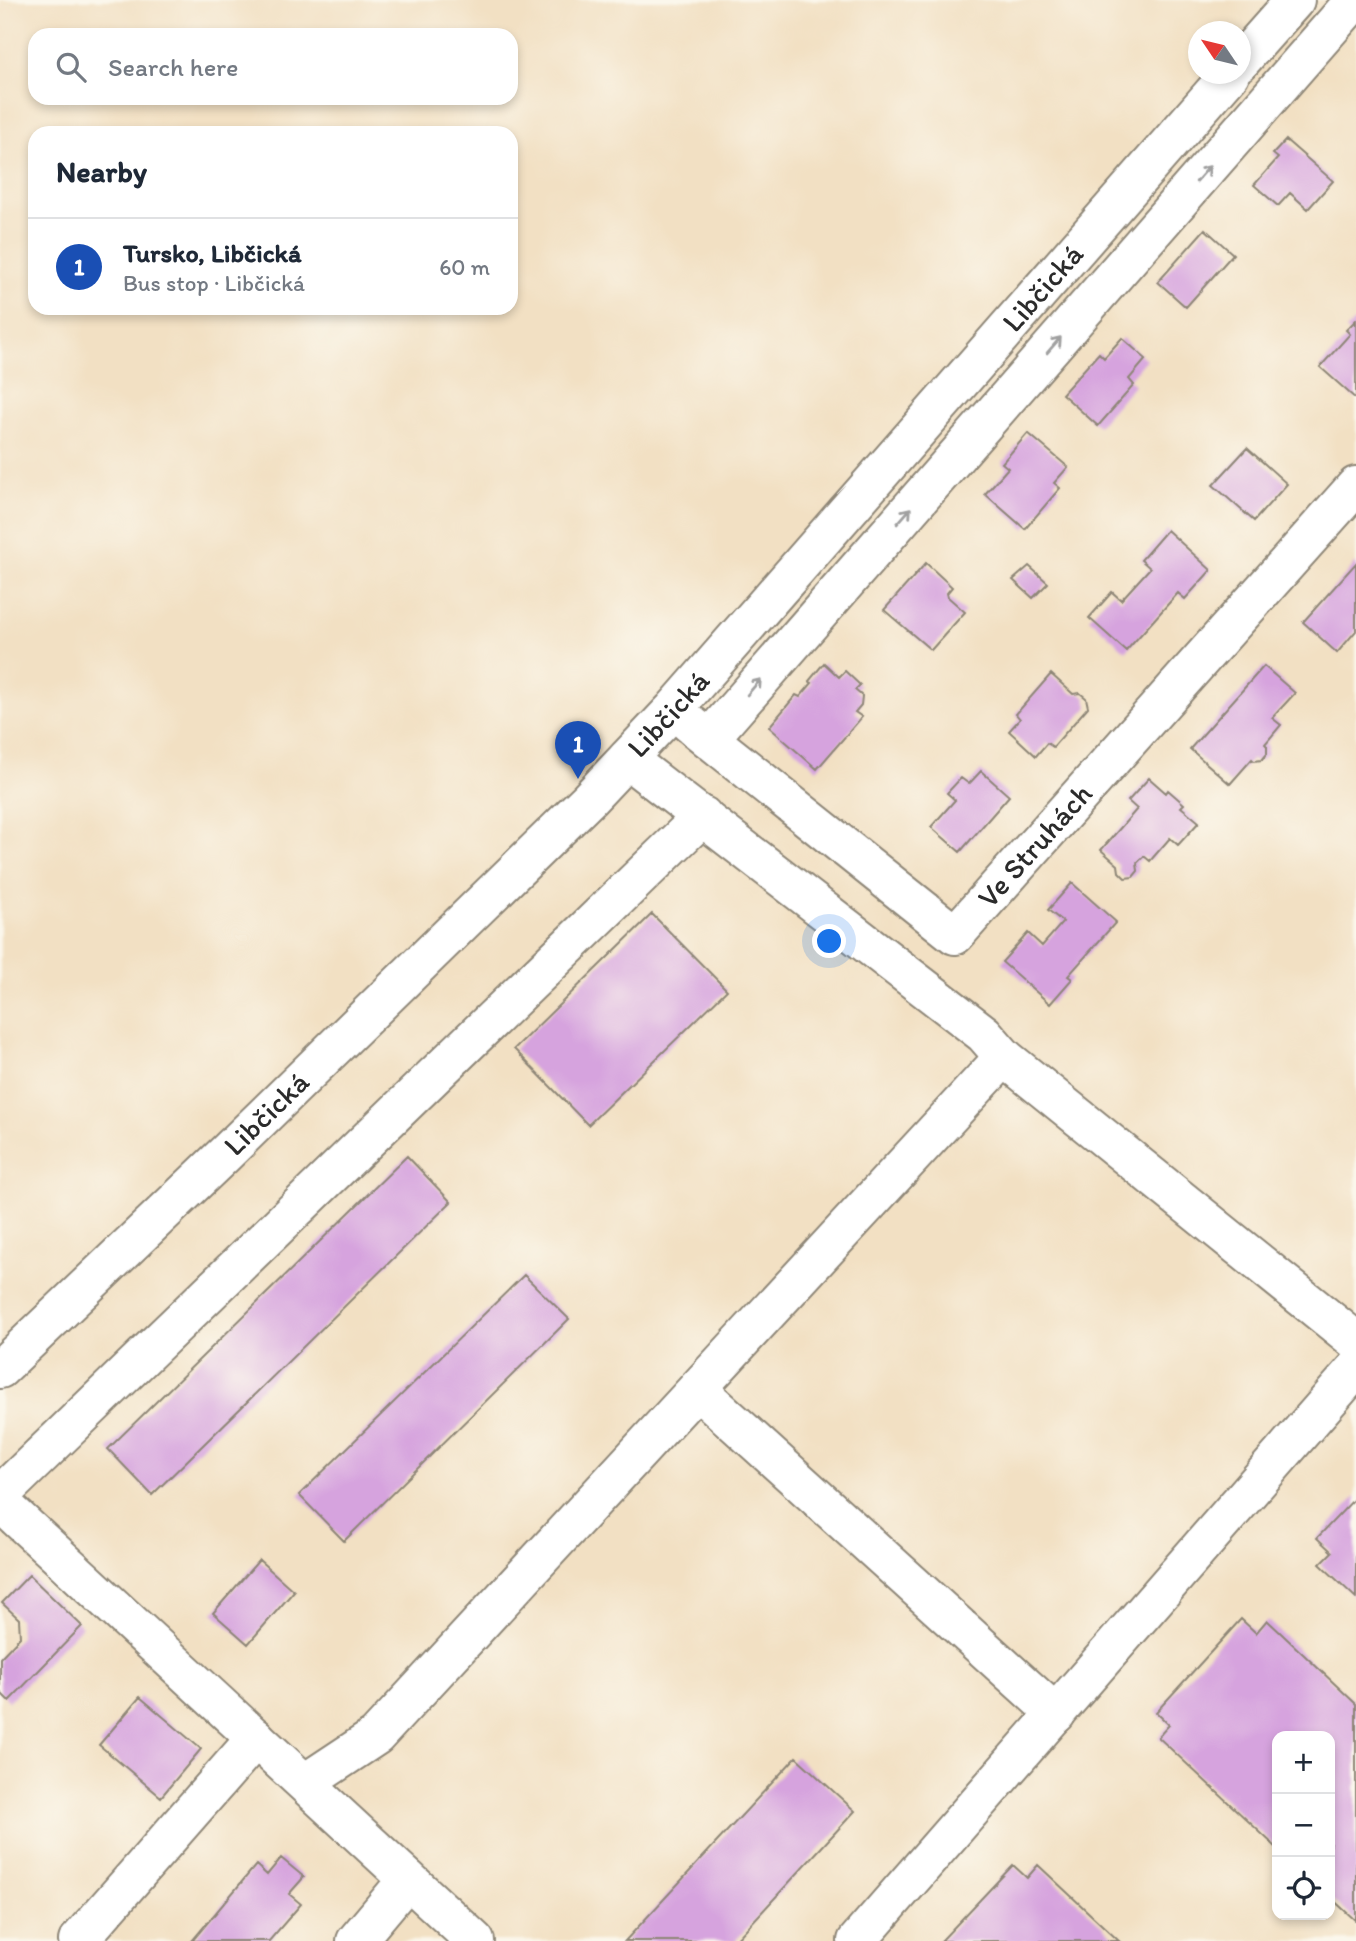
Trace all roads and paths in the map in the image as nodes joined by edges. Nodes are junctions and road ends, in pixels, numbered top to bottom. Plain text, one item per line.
1 (1295, 0) edge
2 (1355, 0) edge
3 (1251, 51) edge
4 (1221, 84) edge
5 (1356, 486) edge
6 (673, 710) junction
7 (709, 739) junction
8 (627, 759) junction
9 (704, 816) junction
10 (1003, 1057) junction
11 (1356, 1341) edge
12 (0, 1369) edge
13 (1356, 1369) edge
14 (697, 1389) junction
15 (0, 1495) edge
16 (0, 1503) edge
17 (1056, 1714) junction
18 (256, 1738) junction
19 (305, 1783) junction
20 (408, 1879) junction
21 (78, 1941) edge
22 (356, 1941) edge
23 (475, 1941) edge
24 (857, 1941) edge

1 - 3 street
7 -> 2 street, Libčická
4 - 6 street, Libčická
5 - 7 street, Ve Struhách
6 - 7 street, Ve Struhách
6 - 8 street, Libčická
8 - 9 street
8 - 12 street, Libčická
9 - 10 street
9 - 15 street
10 - 11 street
10 - 14 street
13 - 17 street
14 - 17 street
14 - 19 street
16 - 18 street
17 - 24 street
18 - 19 street
18 - 21 street
19 - 20 street
20 - 22 street
20 - 23 street

